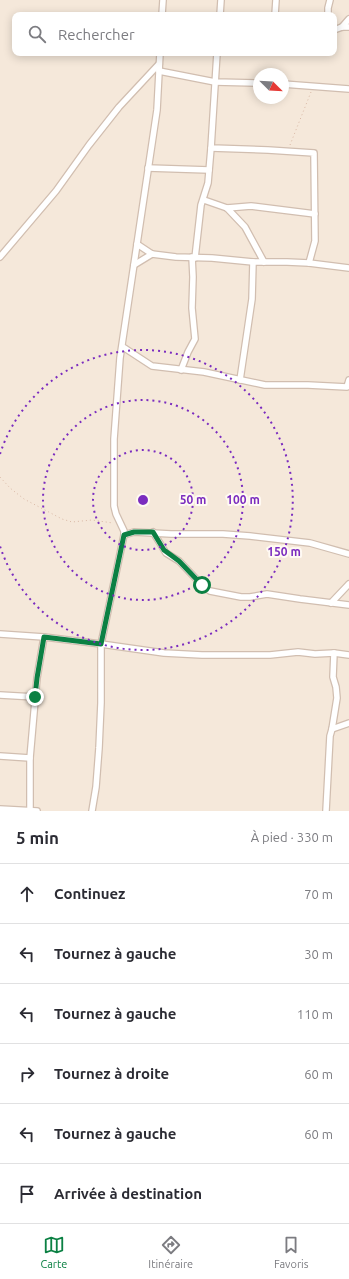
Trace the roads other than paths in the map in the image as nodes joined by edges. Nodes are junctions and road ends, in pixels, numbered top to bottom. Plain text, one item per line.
1 (163, 0) edge
2 (221, 0) edge
3 (276, 0) edge
4 (330, 0) edge
5 (162, 12) edge
6 (220, 12) edge
7 (274, 12) edge
8 (328, 12) edge
9 (349, 19) edge
10 (342, 26) junction
11 (337, 28) edge
12 (349, 28) edge
13 (160, 56) edge
14 (217, 56) edge
15 (159, 64) junction
16 (159, 72) junction
17 (215, 82) junction
18 (253, 83) edge
19 (289, 84) edge
20 (349, 89) edge
21 (211, 148) junction
22 (148, 168) junction
23 (209, 170) junction
24 (204, 200) junction
25 (227, 208) junction
26 (315, 214) junction
27 (137, 244) junction
28 (152, 254) junction
29 (0, 257) edge
30 (194, 258) junction
31 (253, 262) junction
32 (264, 262) junction
33 (309, 263) junction
34 (134, 265) junction
35 (349, 268) edge
36 (123, 346) junction
37 (181, 370) junction
38 (240, 380) junction
39 (349, 380) edge
40 (153, 532) junction
41 (124, 535) junction
42 (349, 554) edge
43 (349, 584) edge
44 (331, 603) junction
45 (349, 605) edge
46 (0, 634) edge
47 (44, 637) junction
48 (101, 644) junction
49 (334, 653) junction
50 (349, 655) edge
51 (0, 695) edge
52 (35, 697) junction
53 (349, 723) edge
54 (332, 729) junction
55 (0, 756) edge
56 (30, 758) junction
57 (0, 809) edge
58 (30, 810) edge
59 (37, 811) edge
60 (92, 811) edge
61 (326, 811) edge

1 - 5 street
2 - 6 street
3 - 7 street
4 - 8 street
9 - 10 street
10 - 11 street
10 - 12 street
13 - 15 street
14 - 17 street
15 - 16 street
15 - 29 street
16 - 17 street
16 - 22 street
17 - 18 street
17 - 21 street
19 - 20 street
21 - 23 street
21 - 26 street
22 - 23 street
22 - 27 street
23 - 24 street
24 - 25 street
24 - 30 street
25 - 26 street
25 - 32 street
26 - 33 street
27 - 28 street
27 - 34 street
28 - 30 street
28 - 34 street
30 - 31 street
30 - 37 street
31 - 32 street
31 - 38 street
32 - 33 street
33 - 35 street
34 - 36 street
36 - 37 street
36 - 41 street
37 - 38 street
38 - 39 street
40 - 41 street
40 - 42 street
40 - 44 street
41 - 48 street
43 - 44 street
44 - 45 street
46 - 47 street
47 - 48 street
47 - 52 street
48 - 49 street
48 - 60 street
49 - 50 street
49 - 54 street
51 - 52 street
52 - 56 street
53 - 54 street
54 - 61 street
55 - 56 street
56 - 58 street
57 - 58 street
58 - 59 street

